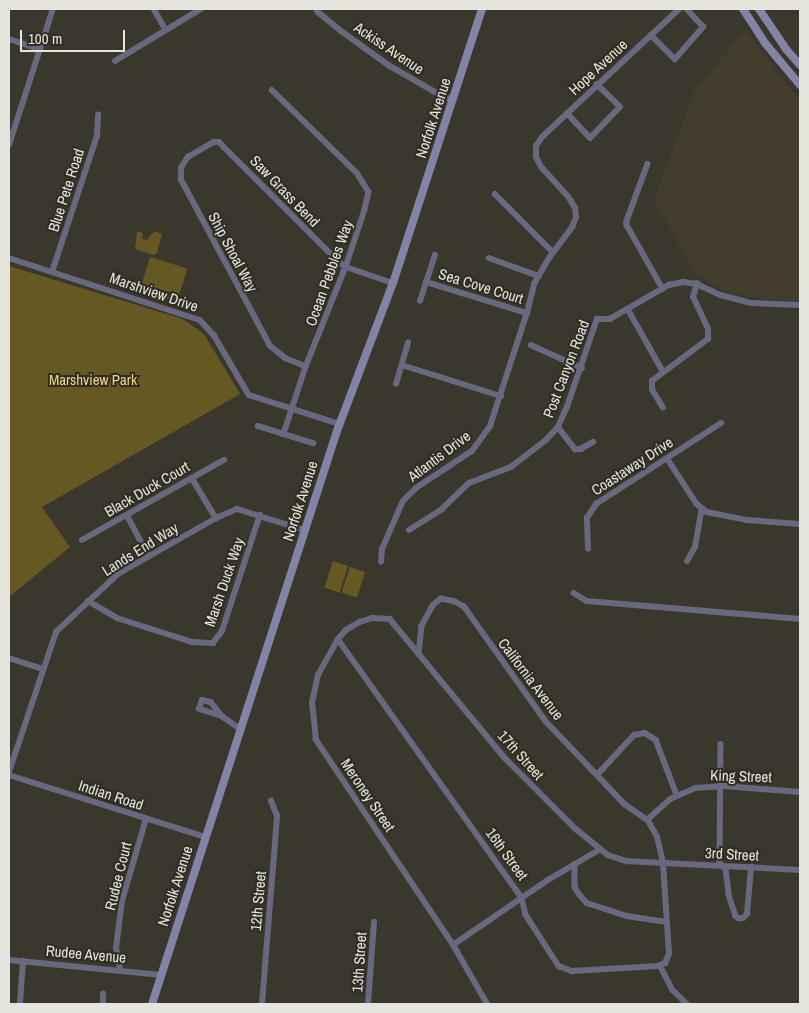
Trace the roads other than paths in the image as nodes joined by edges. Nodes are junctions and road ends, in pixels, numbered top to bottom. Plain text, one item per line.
1 (53, 9) edge
2 (154, 9) edge
3 (201, 9) edge
4 (482, 9) edge
5 (679, 9) edge
6 (686, 9) edge
7 (744, 9) edge
8 (318, 10) edge
9 (761, 10) edge
10 (166, 30) junction
11 (650, 35) junction
12 (9, 39) edge
13 (40, 49) junction
14 (115, 60) dead end
15 (798, 63) edge
16 (786, 70) junction
17 (597, 85) junction
18 (800, 85) edge
19 (272, 90) dead end
20 (454, 100) junction
21 (566, 114) junction
22 (98, 115) dead end
23 (214, 142) joint
24 (9, 145) edge
25 (648, 164) dead end
26 (495, 194) dead end
27 (576, 218) joint
28 (553, 252) junction
29 (435, 255) dead end
30 (9, 258) edge
31 (490, 258) dead end
32 (346, 267) junction
33 (52, 272) junction
34 (539, 276) junction
35 (426, 282) junction
36 (393, 283) junction
37 (697, 284) junction
38 (663, 289) junction
39 (420, 301) dead end
40 (800, 305) edge
41 (628, 309) junction
42 (527, 313) junction
43 (408, 343) dead end
44 (531, 345) dead end
45 (402, 365) junction
46 (306, 367) junction
47 (582, 368) junction
48 (663, 371) junction
49 (396, 384) dead end
50 (501, 396) junction
51 (663, 408) dead end
52 (293, 409) junction
53 (721, 423) dead end
54 (340, 424) junction
55 (258, 426) dead end
56 (558, 428) junction
57 (284, 434) junction
58 (593, 442) dead end
59 (313, 443) dead end
60 (667, 458) junction
61 (224, 460) dead end
62 (192, 478) junction
63 (702, 509) junction
64 (127, 515) junction
65 (260, 515) junction
66 (216, 518) junction
67 (800, 524) edge
68 (305, 530) junction
69 (409, 530) dead end
70 (82, 540) dead end
71 (588, 549) dead end
72 (149, 556) junction
73 (687, 561) dead end
74 (381, 562) dead end
75 (574, 593) dead end
76 (88, 601) junction
77 (390, 619) joint
78 (800, 619) edge
79 (338, 639) junction
80 (419, 654) junction
81 (9, 658) edge
82 (42, 669) junction
83 (223, 716) dead end
84 (241, 728) junction
85 (721, 744) dead end
86 (9, 773) edge
87 (597, 776) junction
88 (720, 786) junction
89 (800, 792) edge
90 (678, 795) junction
91 (271, 801) dead end
92 (146, 819) junction
93 (647, 820) junction
94 (206, 837) junction
95 (599, 850) junction
96 (663, 863) junction
97 (575, 864) junction
98 (721, 866) junction
99 (751, 867) junction
100 (800, 870) edge
101 (522, 898) junction
102 (374, 922) dead end
103 (667, 922) junction
104 (453, 946) junction
105 (9, 960) edge
106 (23, 961) junction
107 (660, 965) junction
108 (120, 969) junction
109 (161, 975) junction
110 (104, 994) dead end
111 (20, 1004) edge
112 (103, 1004) edge
113 (152, 1004) edge
114 (262, 1004) edge
115 (368, 1004) edge
116 (487, 1004) edge
117 (687, 1004) edge

1 - 13 street
2 - 10 street
3 - 10 street
4 - 20 main road, Norfolk Avenue
5 - 11 street, Hope Avenue
6 - 11 street
7 - 16 main road
8 - 20 street, Ackiss Avenue
9 - 15 main road
10 - 14 street
11 - 17 street, Hope Avenue
12 - 13 street
13 - 24 street
15 - 16 street
16 - 18 main road
17 - 21 street, Hope Avenue
17 - 21 street
19 - 32 street, Ocean Pebbles Way
20 - 36 main road, Norfolk Avenue
21 - 27 street, Hope Avenue
22 - 33 street, Blue Pete Road
23 - 32 street, Saw Grass Bend
23 - 46 street, Ship Shoal Way
25 - 38 street
26 - 28 street
27 - 28 street, Atlantis Drive
28 - 34 street, Atlantis Drive
29 - 35 street
30 - 33 street, Marshview Drive
31 - 34 street
32 - 36 street, Saw Grass Bend
32 - 46 street, Ocean Pebbles Way
33 - 52 street, Marshview Drive
34 - 42 street, Atlantis Drive
35 - 39 street
35 - 42 street, Sea Cove Court
36 - 54 main road, Norfolk Avenue
37 - 38 street
37 - 40 street
37 - 48 street
38 - 41 street
41 - 47 street, Post Canyon Road
41 - 48 street
42 - 50 street, Atlantis Drive
43 - 45 street
44 - 47 street
45 - 49 street
45 - 50 street
46 - 52 street, Ocean Pebbles Way
47 - 56 street, Post Canyon Road
48 - 51 street
50 - 74 street, Atlantis Drive
52 - 54 street, Marshview Drive
52 - 57 street, Ocean Pebbles Way
53 - 60 street, Coastaway Drive
54 - 68 main road, Norfolk Avenue
55 - 57 street
56 - 58 street
56 - 69 street, Post Canyon Road
57 - 59 street
60 - 63 street
60 - 71 street, Coastaway Drive
61 - 62 street, Black Duck Court
62 - 64 street, Black Duck Court
62 - 66 street
63 - 67 street
63 - 73 street
64 - 70 street, Black Duck Court
64 - 72 street
65 - 66 street, Lands End Way
65 - 68 street, Lands End Way
65 - 76 street, Marsh Duck Way
66 - 72 street, Lands End Way
68 - 84 main road, Norfolk Avenue
72 - 76 street, Lands End Way
75 - 78 street
76 - 82 street, Lands End Way
77 - 79 street, Meroney Street
77 - 80 street, 17th Street
79 - 101 street, 16th Street
79 - 104 street, Meroney Street
80 - 87 street, California Avenue
80 - 95 street, 17th Street
81 - 82 street
82 - 86 street, Lands End Way
83 - 84 street
84 - 94 main road, Norfolk Avenue
85 - 88 street
86 - 92 street, Indian Road
87 - 90 street
87 - 93 street, California Avenue
88 - 89 street, King Street
88 - 90 street, King Street
88 - 98 street
90 - 93 street, King Street
91 - 114 street, 12th Street
92 - 94 street, Indian Road
92 - 108 street, Rudee Court
93 - 96 street
94 - 109 main road, Norfolk Avenue
95 - 96 street, 17th Street
95 - 97 street
96 - 98 street, 3rd Street
96 - 103 street
97 - 101 street
97 - 103 street
98 - 99 street, 3rd Street
98 - 99 street
99 - 100 street, 3rd Street
101 - 104 street
101 - 107 street, 16th Street
102 - 115 street, 13th Street
103 - 107 street
104 - 116 street, Meroney Street
105 - 106 street, Rudee Avenue
106 - 108 street, Rudee Avenue
106 - 111 street
107 - 117 street
108 - 109 street, Rudee Avenue
109 - 113 main road, Norfolk Avenue
110 - 112 street

